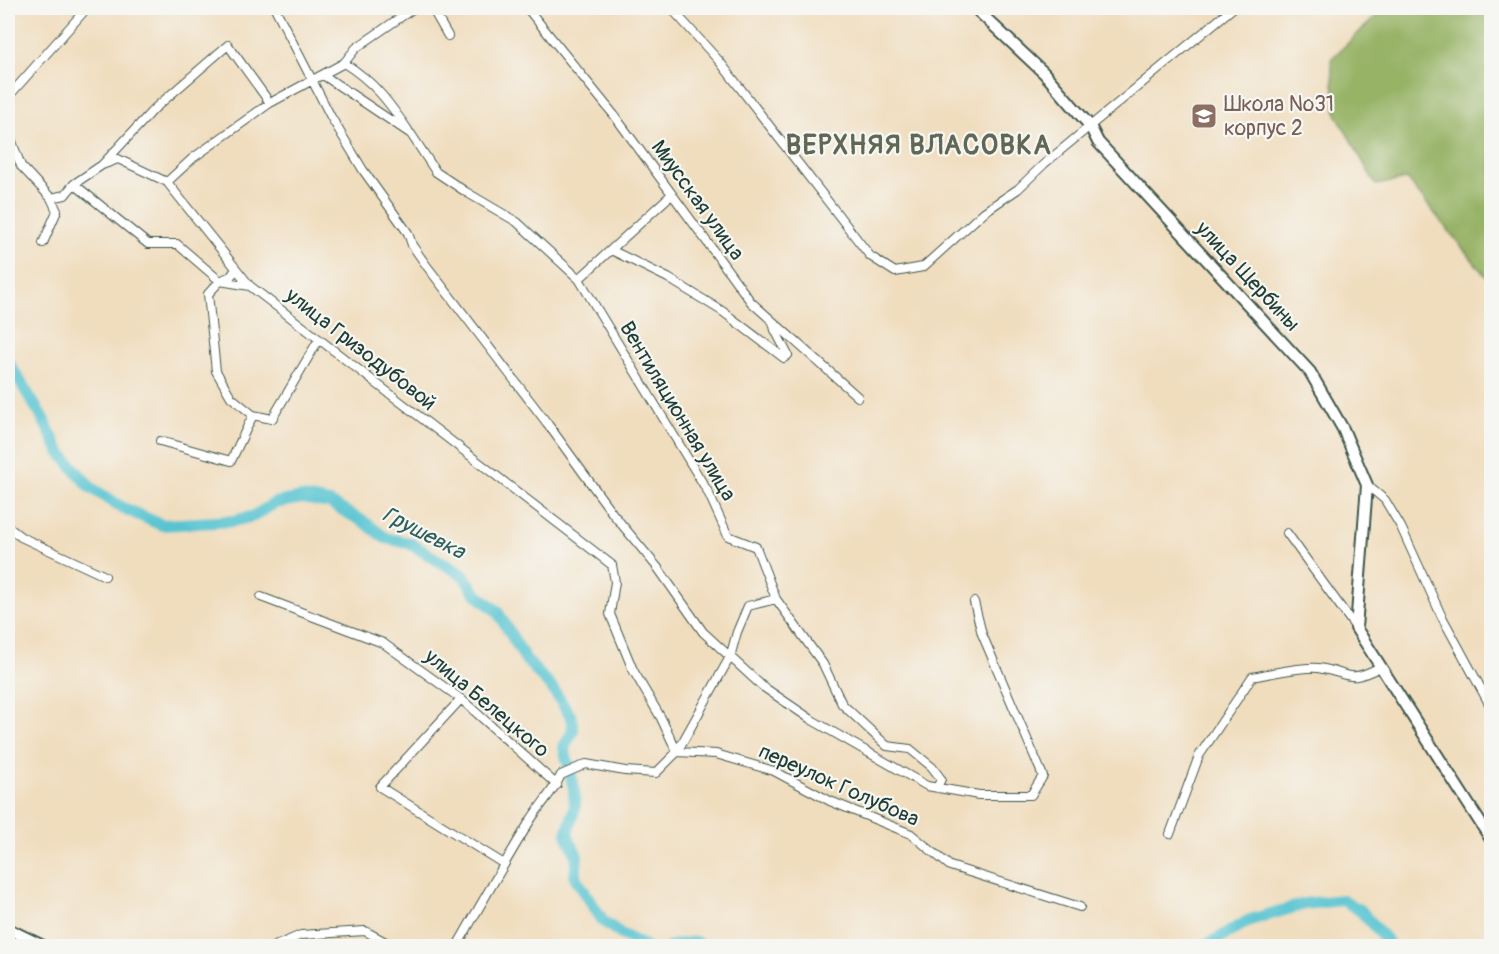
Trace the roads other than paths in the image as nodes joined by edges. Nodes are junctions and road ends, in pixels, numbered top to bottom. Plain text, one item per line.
1 (87, 8) edge
2 (275, 8) edge
3 (414, 8) edge
4 (432, 8) edge
5 (527, 8) edge
6 (671, 8) edge
7 (992, 8) edge
8 (1233, 8) edge
9 (979, 11) edge
10 (448, 36) dead end
11 (344, 63) junction
12 (323, 75) junction
13 (311, 80) junction
14 (8, 97) edge
15 (270, 103) junction
16 (1090, 126) junction
17 (8, 131) edge
18 (411, 134) junction
19 (102, 165) junction
20 (167, 182) junction
21 (74, 184) junction
22 (672, 194) junction
23 (51, 198) junction
24 (43, 243) dead end
25 (611, 250) junction
26 (236, 269) junction
27 (579, 279) junction
28 (220, 281) junction
29 (250, 286) junction
30 (773, 322) junction
31 (319, 339) junction
32 (858, 397) dead end
33 (253, 415) junction
34 (160, 441) dead end
35 (1367, 485) junction
36 (8, 527) edge
37 (1287, 533) dead end
38 (105, 576) dead end
39 (261, 597) dead end
40 (776, 599) junction
41 (974, 602) dead end
42 (1356, 628) junction
43 (730, 657) junction
44 (1380, 667) junction
45 (461, 699) junction
46 (1491, 709) edge
47 (677, 752) junction
48 (556, 785) junction
49 (937, 788) junction
50 (1170, 834) dead end
51 (1491, 841) edge
52 (504, 864) junction
53 (1080, 907) dead end
54 (8, 929) edge
55 (43, 946) edge
56 (275, 946) edge
57 (393, 946) edge
58 (457, 946) edge

1 - 14 street
2 - 13 street
3 - 11 street
4 - 10 street
5 - 22 street, Миусская улица
6 - 16 street
7 - 9 street
8 - 16 street
9 - 16 street, улица Щербины
11 - 12 street
11 - 18 street, Вентиляционная улица
12 - 13 street
12 - 18 street, Вентиляционная улица
13 - 15 street
13 - 43 street
15 - 19 street
15 - 20 street
16 - 35 street, улица Щербины
17 - 23 street
18 - 27 street, Вентиляционная улица
19 - 20 street, улица Гризодубовой
19 - 21 street
20 - 26 street, улица Гризодубовой
21 - 23 street
21 - 28 street
22 - 25 street
22 - 30 street, Миусская улица
23 - 24 street
25 - 27 street
25 - 30 street
26 - 28 street
26 - 29 street, улица Гризодубовой
27 - 40 street, Вентиляционная улица
28 - 29 street
28 - 33 street
29 - 31 street, улица Гризодубовой
30 - 32 street, Миусская улица
31 - 33 street
31 - 47 street, улица Гризодубовой
33 - 34 street
35 - 42 street, улица Щербины
35 - 46 street
36 - 38 street
37 - 42 street
39 - 45 street, улица Белецкого
40 - 43 street
40 - 49 street, Вентиляционная улица
41 - 49 street
42 - 44 street
43 - 47 street
43 - 49 street
44 - 50 street
44 - 51 street
45 - 48 street, улица Белецкого
45 - 52 street
47 - 48 street
47 - 53 street, переулок Голубова
48 - 52 street
52 - 58 street
54 - 55 street
56 - 57 street

